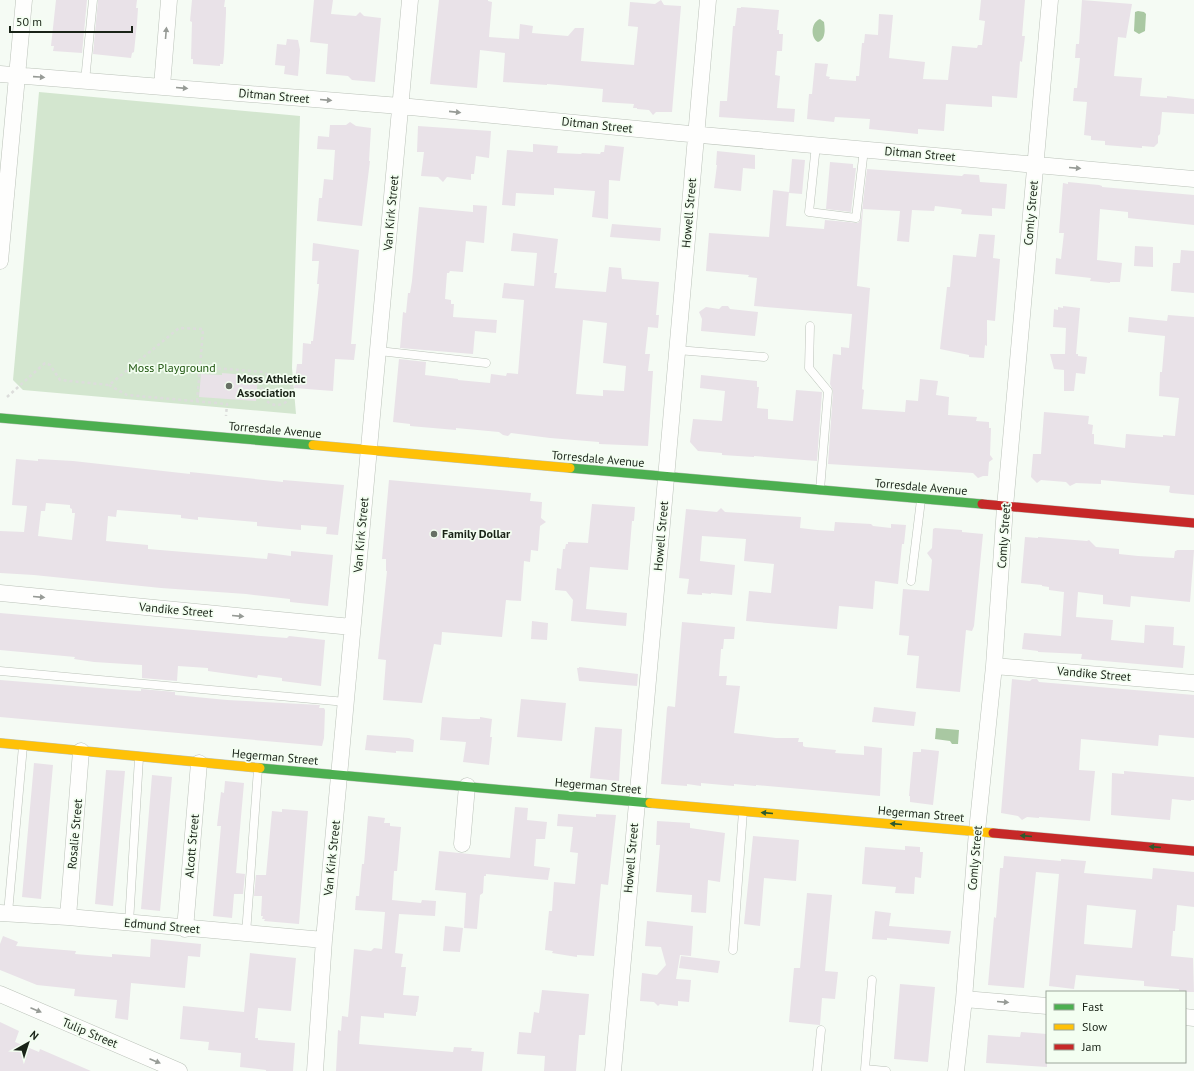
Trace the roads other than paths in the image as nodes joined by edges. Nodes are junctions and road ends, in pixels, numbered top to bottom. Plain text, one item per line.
1 (24, 0) edge
2 (93, 0) edge
3 (169, 0) edge
4 (410, 0) edge
5 (708, 0) edge
6 (1050, 0) edge
7 (0, 74) edge
8 (17, 75) junction
9 (85, 80) junction
10 (162, 86) junction
11 (400, 106) junction
12 (695, 135) junction
13 (816, 145) junction
14 (864, 149) junction
15 (1036, 164) junction
16 (1194, 179) edge
17 (0, 261) edge
18 (810, 326) dead end
19 (677, 350) junction
20 (379, 351) junction
21 (764, 357) dead end
22 (486, 363) dead end
23 (0, 418) edge
24 (369, 450) junction
25 (666, 477) junction
26 (820, 490) junction
27 (921, 499) junction
28 (1006, 507) junction
29 (1194, 523) edge
30 (911, 581) dead end
31 (0, 594) edge
32 (352, 627) junction
33 (994, 666) junction
34 (0, 671) edge
35 (1194, 683) edge
36 (346, 702) junction
37 (0, 743) edge
38 (23, 746) junction
39 (81, 751) junction
40 (139, 757) junction
41 (199, 763) junction
42 (258, 768) junction
43 (340, 775) junction
44 (467, 786) junction
45 (636, 801) junction
46 (743, 810) junction
47 (976, 831) junction
48 (462, 844) dead end
49 (1194, 851) edge
50 (4, 913) edge
51 (68, 917) junction
52 (129, 923) junction
53 (185, 929) junction
54 (246, 934) junction
55 (324, 940) junction
56 (733, 950) dead end
57 (872, 980) dead end
58 (0, 994) edge
59 (964, 999) junction
60 (1046, 1006) edge
61 (821, 1030) dead end
62 (179, 1071) edge
63 (315, 1071) edge
64 (613, 1071) edge
65 (817, 1071) edge
66 (886, 1071) edge
67 (956, 1071) edge

1 - 8 street
2 - 9 lane
10 -> 3 street
4 - 11 street, Van Kirk Street
5 - 12 street, Howell Street
6 - 15 street, Comly Street
7 - 8 street, Ditman Street
8 -> 9 street, Ditman Street
8 - 17 street
9 - 10 street, Ditman Street
10 -> 11 street, Ditman Street
11 -> 12 street, Ditman Street
11 - 20 street, Van Kirk Street
12 - 13 street, Ditman Street
12 - 19 street, Howell Street
13 - 14 street, Ditman Street
13 - 14 lane
14 - 15 street, Ditman Street
15 -> 16 street, Ditman Street
15 - 28 street, Comly Street
18 - 26 lane
19 - 21 lane
19 - 25 street, Howell Street
20 - 22 lane
20 - 24 street, Van Kirk Street
23 - 24 street, Torresdale Avenue
24 - 25 street, Torresdale Avenue
24 - 32 street, Van Kirk Street
25 - 26 street, Torresdale Avenue
25 - 45 street, Howell Street
26 - 27 street, Torresdale Avenue
27 - 28 street, Torresdale Avenue
27 - 30 lane
28 - 29 street, Torresdale Avenue
28 - 33 street, Comly Street
31 -> 32 street, Vandike Street
32 - 36 street, Van Kirk Street
33 - 35 street, Vandike Street
33 - 47 street, Comly Street
34 - 36 lane
36 - 43 street, Van Kirk Street
37 - 38 street, Hegerman Street
38 - 39 street, Hegerman Street
38 - 50 lane
39 - 40 street, Hegerman Street
39 - 51 street, Rosalie Street
40 - 41 street, Hegerman Street
40 - 52 lane
41 - 42 street, Hegerman Street
41 - 53 street, Alcott Street
42 - 43 street, Hegerman Street
42 - 54 lane
43 - 44 street, Hegerman Street
43 - 55 street, Van Kirk Street
44 - 45 street, Hegerman Street
44 - 48 street
45 - 46 street, Hegerman Street
45 - 64 street, Howell Street
47 -> 46 street, Hegerman Street
46 - 56 lane
49 -> 47 street, Hegerman Street
47 - 59 street, Comly Street
50 - 51 street, Edmund Street
51 - 52 street, Edmund Street
52 - 53 street, Edmund Street
53 - 54 street, Edmund Street
54 - 55 street, Edmund Street
55 - 63 street, Van Kirk Street
57 - 66 lane
58 -> 62 street, Tulip Street
59 -> 60 street
59 - 67 street, Comly Street
61 - 65 lane

